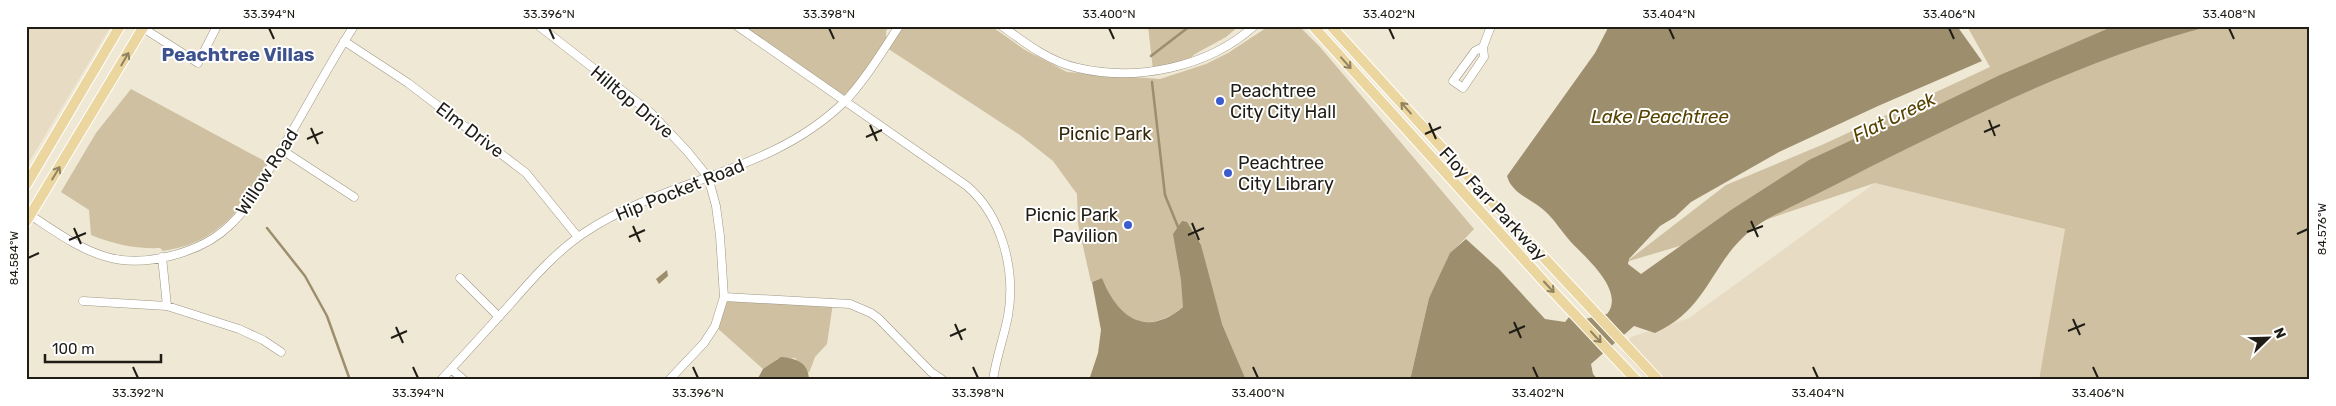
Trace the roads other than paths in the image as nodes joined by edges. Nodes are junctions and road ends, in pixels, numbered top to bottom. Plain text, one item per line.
1 (120, 26) edge
2 (217, 26) edge
3 (354, 26) edge
4 (539, 26) edge
5 (737, 26) edge
6 (899, 26) edge
7 (1002, 26) edge
8 (1254, 26) edge
9 (1313, 26) edge
10 (1331, 26) edge
11 (1491, 26) edge
12 (143, 27) edge
13 (344, 41) junction
14 (1483, 47) junction
15 (844, 102) junction
16 (282, 150) junction
17 (708, 178) junction
18 (26, 185) edge
19 (354, 196) dead end
20 (28, 217) edge
21 (578, 237) junction
22 (162, 257) junction
23 (460, 278) dead end
24 (724, 297) junction
25 (83, 301) dead end
26 (168, 306) junction
27 (499, 317) junction
28 (281, 352) dead end
29 (452, 369) junction
30 (441, 380) edge
31 (464, 380) edge
32 (668, 380) edge
33 (943, 380) edge
34 (993, 380) edge
35 (1636, 380) edge
36 (1658, 380) edge

1 - 18 main road
2 - 12 street
3 - 13 street, Willow Road
4 - 17 street, Hilltop Drive
5 - 15 street
6 - 15 street, Hip Pocket Road
7 - 8 street
9 -> 35 main road, Floy Farr Parkway
36 -> 10 main road, Floy Farr Parkway
11 - 14 street
20 -> 12 main road
13 - 16 street, Willow Road
13 - 21 street, Elm Drive
14 - 14 street
15 - 17 street, Hip Pocket Road
15 - 34 street
16 - 19 street
16 - 22 street, Willow Road
17 - 21 street, Hip Pocket Road
17 - 24 street, Hilltop Drive
20 - 22 street, Willow Road
21 - 27 street, Hip Pocket Road
22 - 26 street
23 - 27 street
24 - 32 street, Hilltop Drive
24 - 33 street
25 - 26 street
26 - 28 street
27 - 29 street, Hip Pocket Road
29 - 30 street, Hip Pocket Road
29 - 31 street

